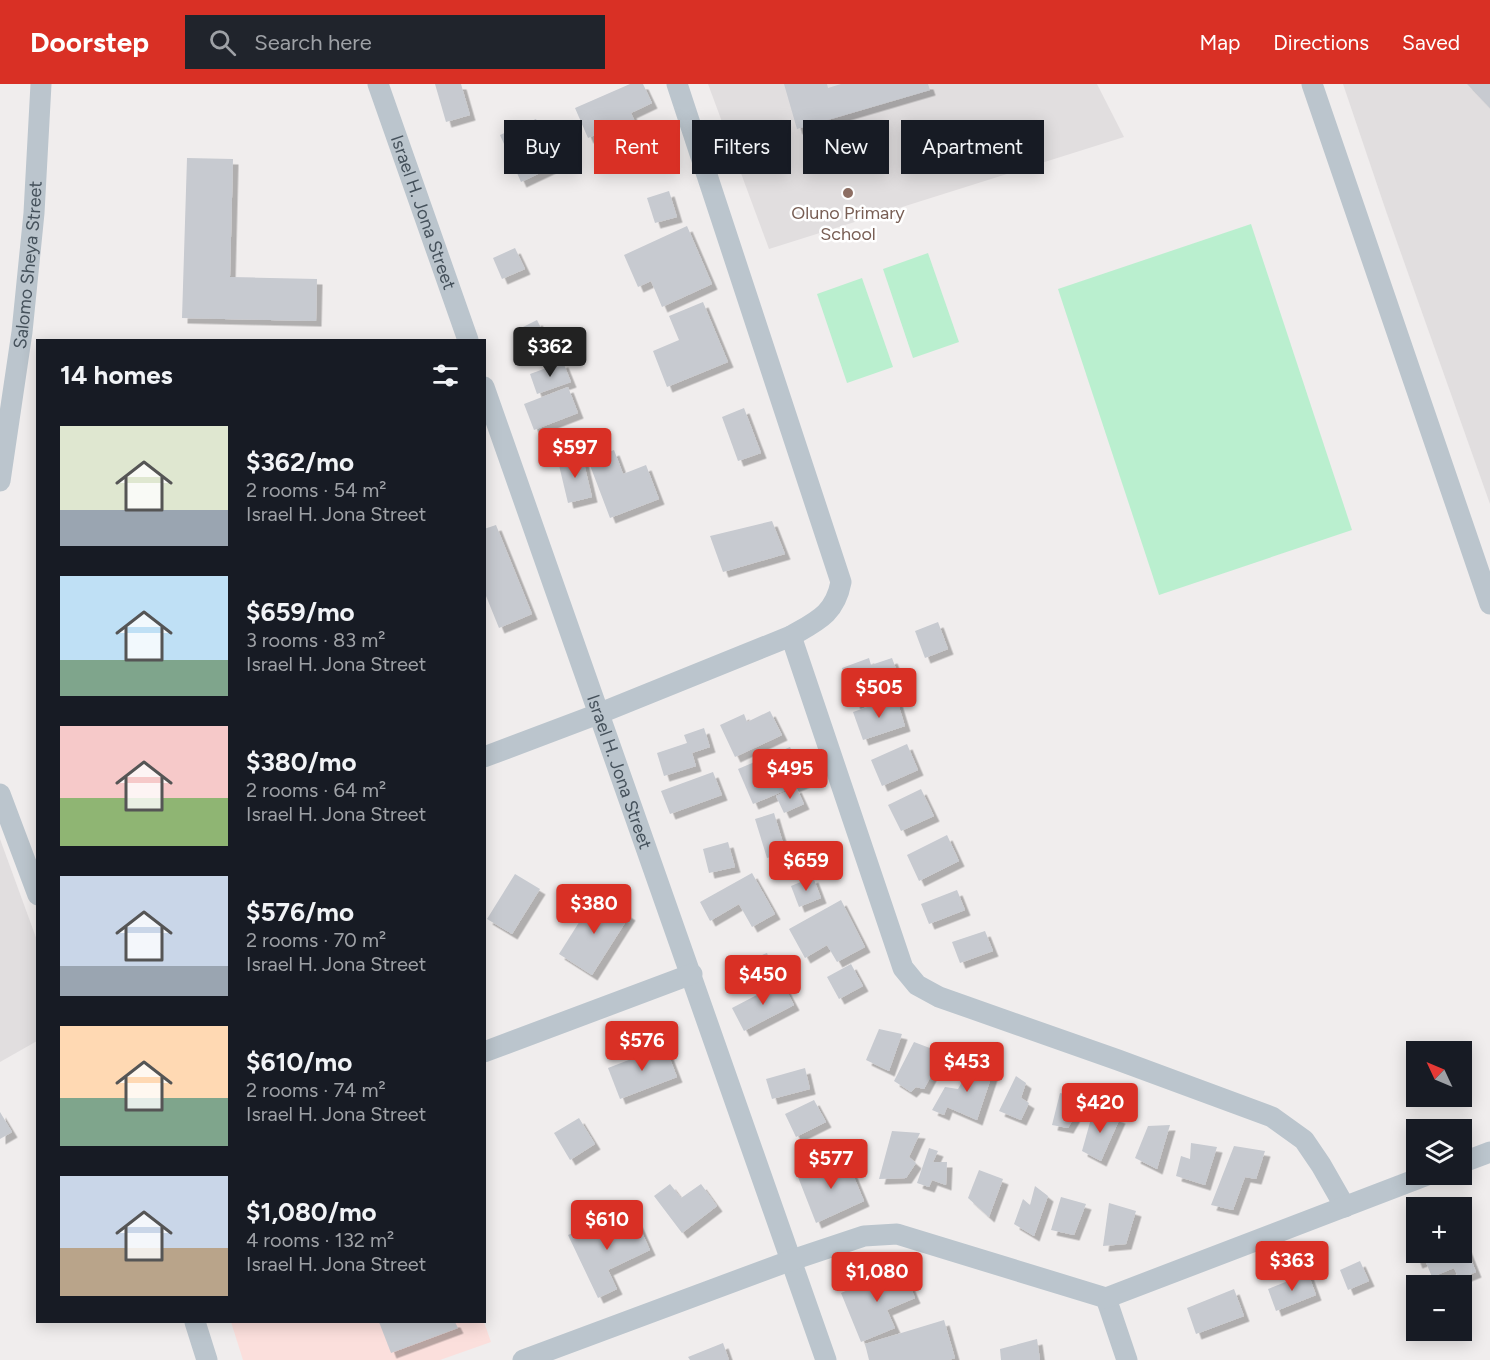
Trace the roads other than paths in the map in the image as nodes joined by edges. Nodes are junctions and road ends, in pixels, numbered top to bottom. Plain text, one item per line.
1 (41, 84) edge
2 (378, 84) edge
3 (677, 84) edge
4 (1311, 84) edge
5 (468, 339) edge
6 (486, 393) edge
7 (0, 482) edge
8 (1490, 604) edge
9 (791, 636) junction
10 (598, 714) junction
11 (486, 756) edge
12 (0, 794) edge
13 (36, 890) edge
14 (692, 974) junction
15 (486, 1051) edge
16 (1490, 1152) edge
17 (1472, 1159) edge
18 (1406, 1183) edge
19 (1345, 1207) junction
20 (792, 1260) junction
21 (1106, 1298) junction
22 (195, 1323) edge
23 (207, 1360) edge
24 (523, 1360) edge
25 (826, 1360) edge
26 (1127, 1360) edge

1 - 7 street, Salomo Sheya Street
2 - 5 street, Israel H. Jona Street
3 - 9 street
4 - 8 street
6 - 10 street, Israel H. Jona Street
9 - 10 street
9 - 19 street
10 - 11 street
10 - 14 street, Israel H. Jona Street
12 - 13 street
14 - 15 street
14 - 20 street, Israel H. Jona Street
16 - 17 street
18 - 19 street
19 - 21 street
20 - 21 street
20 - 24 street
20 - 25 street, Israel H. Jona Street
21 - 26 street
22 - 23 street

